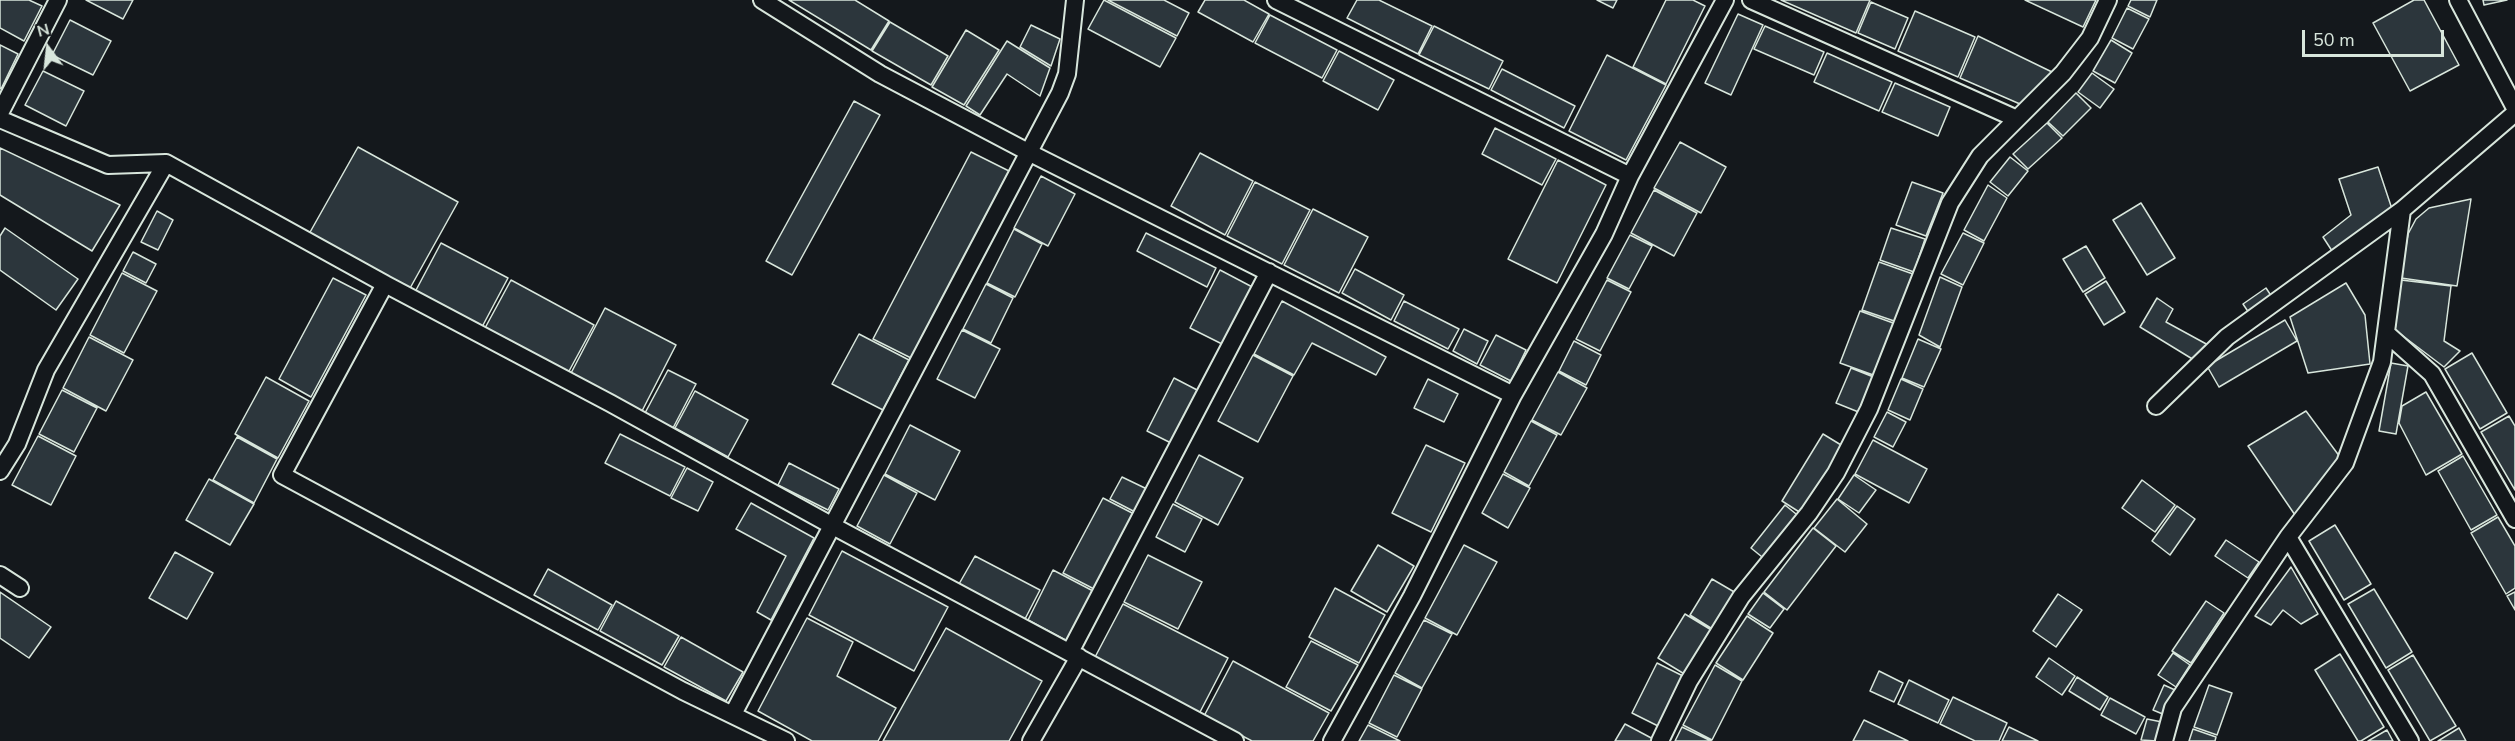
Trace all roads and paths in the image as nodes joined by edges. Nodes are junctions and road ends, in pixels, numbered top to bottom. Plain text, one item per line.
1 (58, 0) edge
2 (762, 0) edge
3 (1075, 0) edge
4 (1276, 0) edge
5 (1725, 0) edge
6 (1751, 0) edge
7 (2108, 0) edge
8 (2458, 0) edge
9 (2515, 108) edge
10 (0, 113) edge
11 (2515, 113) edge
12 (0, 119) edge
13 (2017, 119) junction
14 (1028, 152) junction
15 (166, 163) junction
16 (1630, 176) junction
17 (2402, 210) junction
18 (1269, 272) junction
19 (385, 284) junction
20 (2386, 333) junction
21 (1513, 395) junction
22 (2156, 406) dead end
23 (0, 471) edge
24 (2515, 519) edge
25 (831, 525) junction
26 (2288, 537) junction
27 (0, 575) edge
28 (20, 588) dead end
29 (1074, 654) junction
30 (733, 714) junction
31 (786, 741) edge
32 (1031, 741) edge
33 (1235, 741) edge
34 (1332, 741) edge
35 (1660, 741) edge
36 (2164, 741) edge
37 (2409, 741) edge

1 - 10 street
2 - 14 street
3 - 14 street
4 - 16 street
5 - 16 street
6 - 13 street
7 - 13 street
8 - 9 street
11 - 17 street
12 - 15 street
13 - 35 street
14 - 18 street
14 - 25 street
15 - 19 street
15 - 23 street
16 - 21 street
17 - 20 street
17 - 22 street
18 - 21 street
18 - 29 street
19 - 25 street
19 - 30 street
20 - 24 street
20 - 26 street
21 - 34 street
25 - 29 street
25 - 30 street
26 - 36 street
26 - 37 street
27 - 28 street
29 - 32 street
29 - 33 street
30 - 31 street

